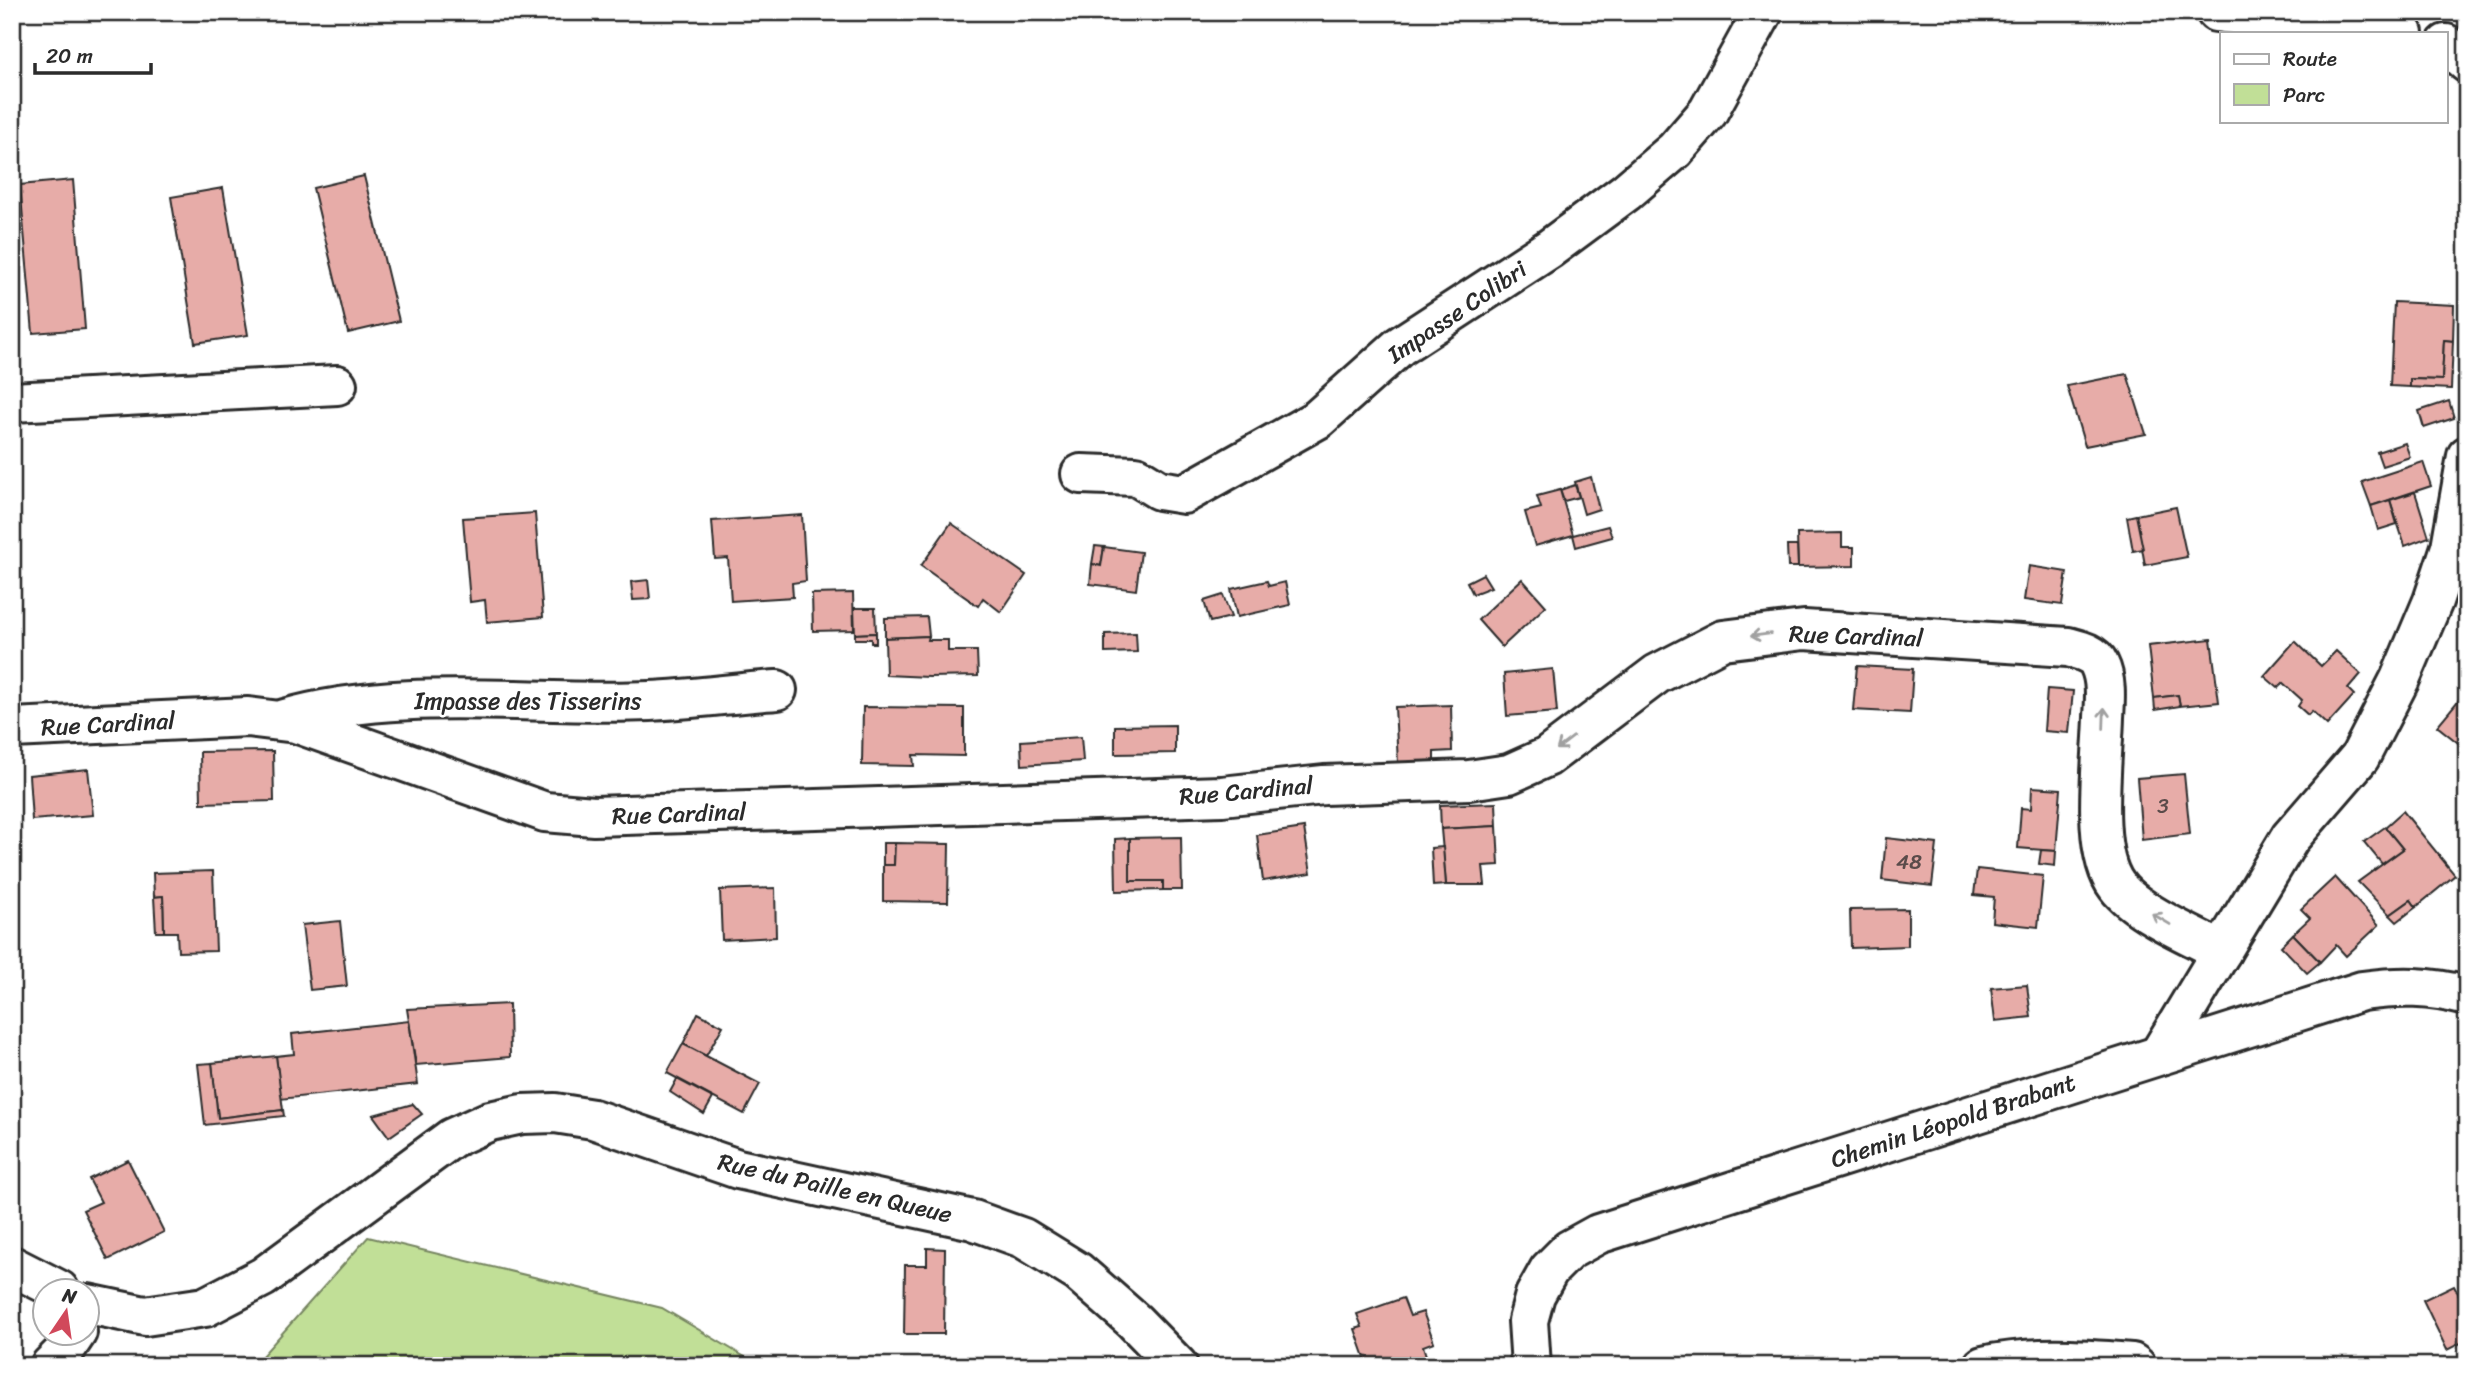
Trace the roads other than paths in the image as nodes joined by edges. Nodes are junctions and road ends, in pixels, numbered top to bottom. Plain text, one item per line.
1 (1763, 12) edge
2 (2216, 12) edge
3 (2394, 32) edge
4 (2448, 46) edge
5 (2467, 63) edge
6 (337, 386) dead end
7 (12, 402) edge
8 (2467, 456) edge
9 (1081, 474) dead end
10 (778, 690) dead end
11 (281, 720) junction
12 (12, 728) edge
13 (2222, 951) junction
14 (2467, 996) edge
15 (2159, 1055) junction
16 (12, 1266) edge
17 (32, 1276) edge
18 (102, 1308) edge
19 (67, 1346) edge
20 (50, 1366) edge
21 (1178, 1366) edge
22 (1531, 1366) edge
23 (1983, 1366) edge
24 (2136, 1366) edge

1 - 9 street, Impasse Colibri
2 - 3 street
4 - 5 street
6 - 7 street
8 - 13 street
10 - 11 street, Impasse des Tisserins
11 - 12 street, Rue Cardinal
13 -> 11 street, Rue Cardinal
13 - 15 street
14 - 15 street, Chemin Léopold Brabant
15 - 22 street, Chemin Léopold Brabant
16 - 17 street
18 - 21 street, Rue du Paille en Queue
19 - 20 street
23 - 24 street

